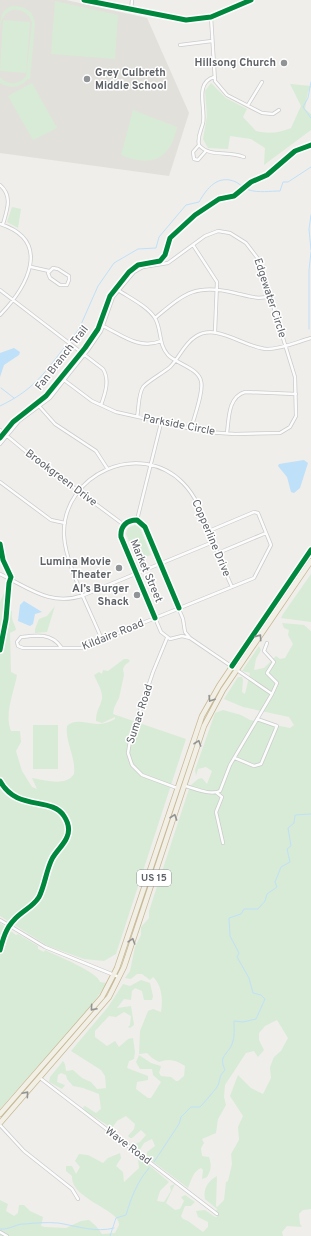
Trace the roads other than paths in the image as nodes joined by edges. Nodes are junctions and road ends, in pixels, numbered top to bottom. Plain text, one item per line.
1 (84, 0) edge
2 (132, 0) edge
3 (251, 0) edge
4 (131, 10) junction
5 (211, 17) junction
6 (212, 41) junction
7 (180, 45) dead end
8 (214, 77) junction
9 (262, 82) dead end
10 (248, 105) junction
11 (279, 110) dead end
12 (199, 145) junction
13 (205, 152) junction
14 (244, 157) dead end
15 (0, 185) edge
16 (1, 224) edge
17 (193, 245) junction
18 (31, 267) junction
19 (49, 271) junction
20 (0, 290) edge
21 (118, 290) junction
22 (218, 290) junction
23 (271, 296) junction
24 (12, 300) junction
25 (0, 315) edge
26 (155, 318) junction
27 (103, 326) junction
28 (214, 332) junction
29 (311, 338) edge
30 (160, 341) junction
31 (286, 345) junction
32 (85, 354) junction
33 (176, 361) junction
34 (64, 380) junction
35 (296, 394) junction
36 (100, 405) junction
37 (40, 406) junction
38 (137, 417) junction
39 (161, 423) junction
40 (191, 429) junction
41 (0, 430) edge
42 (227, 434) junction
43 (6, 437) junction
44 (0, 444) edge
45 (152, 465) junction
46 (107, 468) junction
47 (0, 482) edge
48 (78, 491) junction
49 (137, 520) junction
50 (65, 523) junction
51 (124, 525) junction
52 (209, 531) junction
53 (266, 533) junction
54 (213, 542) junction
55 (311, 550) edge
56 (218, 553) junction
57 (311, 561) edge
58 (160, 564) junction
59 (136, 573) junction
60 (0, 574) edge
61 (232, 587) junction
62 (84, 595) junction
63 (179, 608) junction
64 (156, 618) junction
65 (184, 630) junction
66 (179, 637) junction
67 (167, 638) junction
68 (190, 638) junction
69 (102, 640) junction
70 (267, 643) dead end
71 (61, 647) junction
72 (232, 666) junction
73 (237, 670) junction
74 (272, 694) junction
75 (258, 719) junction
76 (235, 758) junction
77 (184, 786) junction
78 (177, 788) junction
79 (216, 793) junction
80 (223, 843) dead end
81 (0, 920) edge
82 (114, 975) junction
83 (120, 978) junction
84 (40, 1078) junction
85 (0, 1114) edge
86 (0, 1124) edge
87 (78, 1199) dead end
88 (217, 1214) dead end
89 (0, 1232) edge
90 (7, 1236) edge

1 - 4 street
2 - 4 street
3 - 5 street
4 - 5 street
5 - 6 street
6 - 7 street
6 - 8 street
8 - 10 street
8 - 12 street
9 - 10 street
10 - 11 street
12 - 13 street
12 - 13 street
13 - 14 street
15 - 16 street
16 - 18 street
17 - 21 street, Edgewater Circle
17 - 22 street
17 - 23 street, Edgewater Circle
18 - 19 street
18 - 24 street
19 - 19 street
20 - 24 street
21 - 26 street
21 - 27 street, Edgewater Circle
22 - 23 street
22 - 26 street
22 - 28 street
23 - 31 street, Edgewater Circle
24 - 25 street
24 - 32 street
26 - 30 street
27 - 30 street
27 - 32 street, Edgewater Circle
28 - 31 street
28 - 33 street
29 - 31 street
30 - 33 street
31 - 35 street, Parkside Circle
32 - 34 street, Edgewater Circle
32 - 36 street
33 - 38 street
33 - 40 street
34 - 36 street, Parkside Circle
34 - 37 street, Edgewater Circle
35 - 42 street, Parkside Circle
35 - 42 street
36 - 38 street, Parkside Circle
37 - 43 street, Edgewater Circle
37 - 46 street
38 - 39 street, Parkside Circle
39 - 40 street, Parkside Circle
39 - 45 street
40 - 42 street, Parkside Circle
41 - 43 street, Brookgreen Drive
43 - 44 street, Edgewater Circle
43 - 48 street, Brookgreen Drive
45 - 46 street, Copperline Drive
45 - 49 street
45 - 52 street, Copperline Drive
46 - 48 street, Copperline Drive
47 - 50 street
48 - 50 street, Copperline Drive
48 - 51 street, Brookgreen Drive
49 - 51 street
49 - 58 street, Market Street
50 - 62 street, Copperline Drive
51 - 59 street, Market Street
52 - 53 street, Kildaire Road
52 - 54 street, Copperline Drive
53 - 56 street
53 - 61 street, Kildaire Road
54 - 56 street, Copperline Drive
54 - 58 street
55 - 72 highway, US 15
56 - 61 street, Copperline Drive
73 -> 57 highway, US 15
58 - 59 street
58 - 63 street, Market Street
59 - 62 street
59 - 64 street, Market Street
60 - 62 street
61 - 63 street, Kildaire Road
62 - 69 street, Copperline Drive
63 - 64 street, Kildaire Road
63 - 65 street, Market Street
64 - 67 street, Market Street
64 - 69 street, Kildaire Road
65 - 66 street
65 - 68 street, Market Street
66 - 67 street, Market Street
66 - 68 street, Market Street
67 - 78 street, Sumac Road
68 - 72 street, Market Street
69 - 71 street, Kildaire Road
70 - 74 street
71 - 71 street, Kildaire Road
72 - 73 street, Market Street
72 -> 78 highway, US 15
73 - 74 street, Market Street
77 -> 73 highway, US 15
74 - 75 street
75 - 76 street
75 - 76 street
76 - 79 street
77 - 79 street
83 -> 77 highway, US 15
78 - 82 highway, US 15
79 - 80 street
81 - 82 street
82 - 83 street
82 -> 85 highway, US 15
83 - 84 highway, US 15
86 -> 84 highway, US 15
84 - 88 street, Wave Road
86 - 87 street
89 - 90 street

